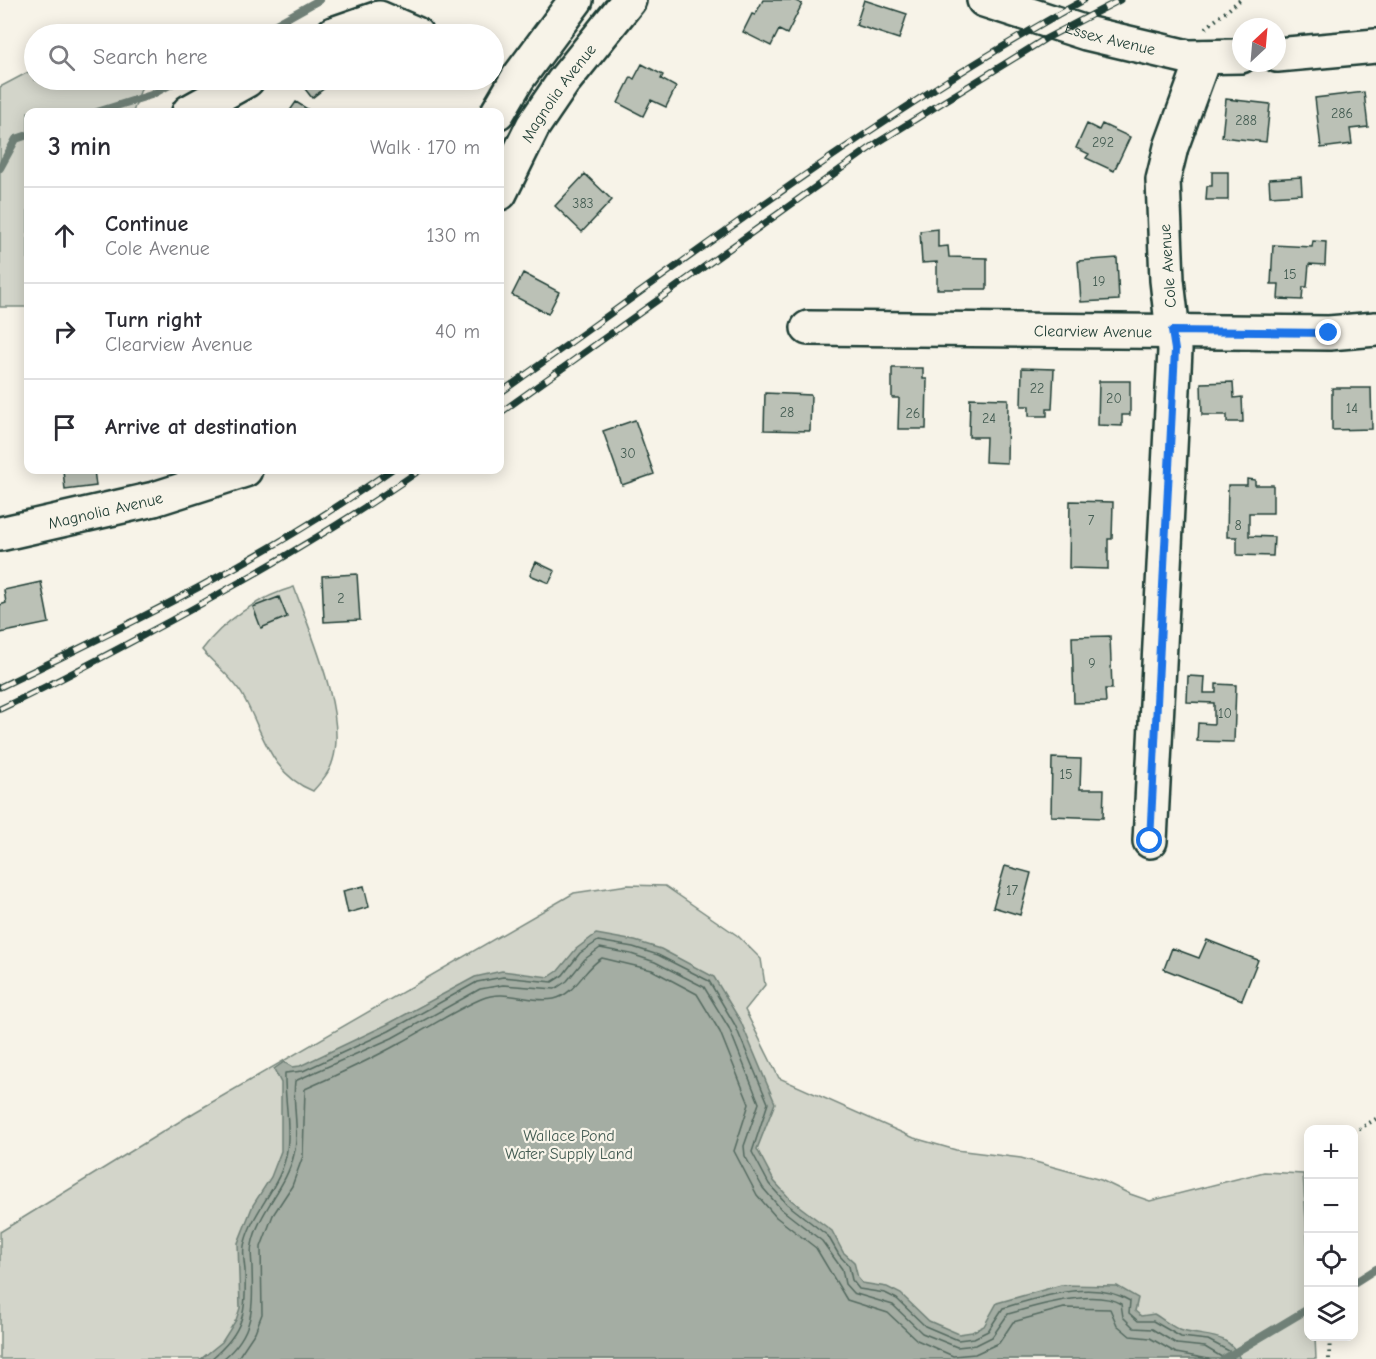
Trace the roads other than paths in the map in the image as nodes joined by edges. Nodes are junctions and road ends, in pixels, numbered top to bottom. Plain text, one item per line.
1 (576, 0) edge
2 (627, 0) edge
3 (984, 0) edge
4 (362, 24) edge
5 (393, 24) edge
6 (1376, 46) edge
7 (1286, 55) edge
8 (1232, 56) edge
9 (1204, 57) junction
10 (506, 73) edge
11 (229, 90) edge
12 (503, 90) edge
13 (196, 108) edge
14 (499, 108) edge
15 (504, 185) edge
16 (808, 328) dead end
17 (1376, 329) edge
18 (1172, 331) junction
19 (232, 474) edge
20 (0, 534) edge
21 (1150, 841) dead end

1 - 10 street
2 - 15 street, Magnolia Avenue
3 - 9 street, Essex Avenue
4 - 5 street
6 - 7 street
8 - 9 street, Essex Avenue
9 - 18 street, Cole Avenue
11 - 13 street
12 - 14 street
16 - 18 street, Clearview Avenue
17 - 18 street, Clearview Avenue
18 - 21 street, Cole Avenue
19 - 20 street, Magnolia Avenue

